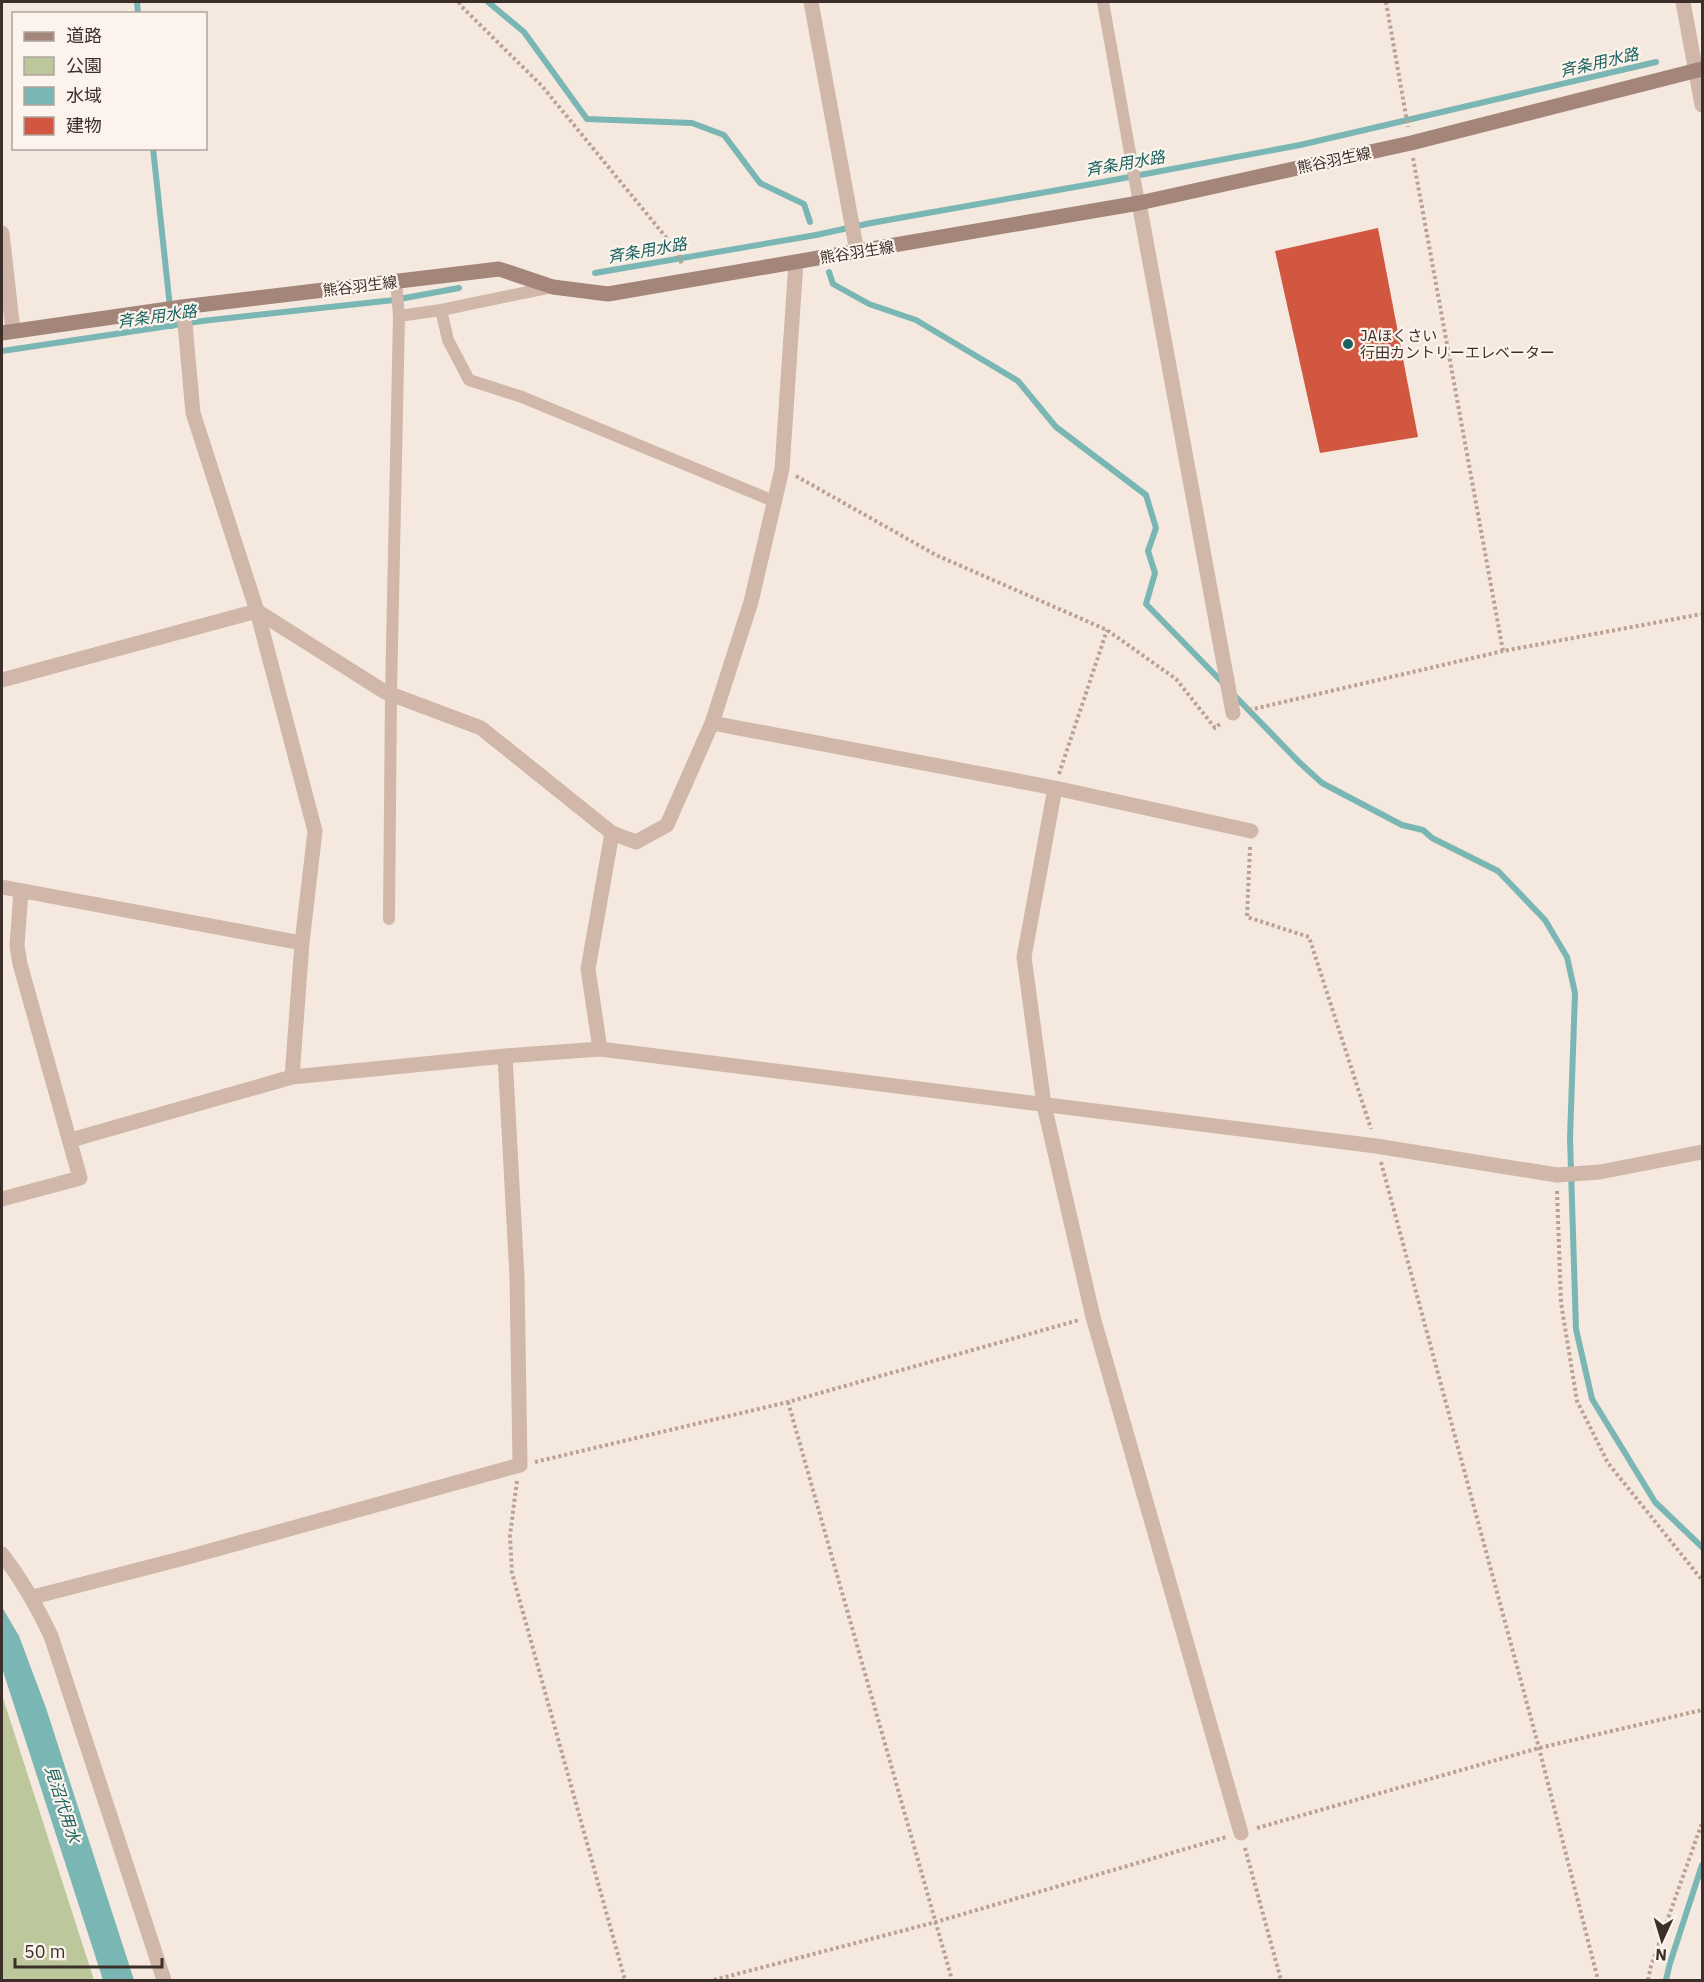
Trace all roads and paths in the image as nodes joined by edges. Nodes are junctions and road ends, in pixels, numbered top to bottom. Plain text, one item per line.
1 (459, 2) edge
2 (811, 2) edge
3 (1102, 2) edge
4 (1386, 2) edge
5 (1683, 2) edge
6 (1698, 70) edge
7 (1702, 105) edge
8 (1410, 140) junction
9 (1138, 198) junction
10 (2, 233) edge
11 (857, 249) junction
12 (678, 252) dead end
13 (796, 262) junction
14 (397, 284) junction
15 (553, 286) junction
16 (183, 310) junction
17 (441, 310) junction
18 (399, 314) junction
19 (7, 332) edge
20 (782, 469) junction
21 (776, 502) junction
22 (257, 611) junction
23 (1702, 614) edge
24 (1107, 630) junction
25 (1503, 651) junction
26 (2, 680) edge
27 (391, 693) junction
28 (1232, 706) junction
29 (712, 723) junction
30 (1054, 788) junction
31 (1251, 831) joint
32 (612, 833) junction
33 (2, 887) edge
34 (21, 891) junction
35 (389, 919) dead end
36 (302, 943) junction
37 (600, 1049) junction
38 (505, 1056) junction
39 (292, 1077) junction
40 (1044, 1105) junction
41 (71, 1140) junction
42 (1376, 1146) junction
43 (1702, 1152) edge
44 (1557, 1175) junction
45 (2, 1199) edge
46 (1093, 1317) junction
47 (788, 1402) junction
48 (520, 1465) junction
49 (2, 1554) edge
50 (1702, 1580) edge
51 (33, 1597) junction
52 (1702, 1710) edge
53 (1539, 1748) junction
54 (1702, 1823) edge
55 (1241, 1833) junction
56 (936, 1922) junction
57 (164, 1980) edge
58 (625, 1980) edge
59 (714, 1980) edge
60 (952, 1980) edge
61 (1281, 1980) edge
62 (1598, 1980) edge
63 (1648, 1980) edge

1 - 12 path
2 - 11 street
3 - 9 lane
4 - 8 path
5 - 6 street
6 - 7 street
6 - 8 main road, 熊谷羽生線
8 - 9 main road, 熊谷羽生線
8 - 25 path
9 - 11 main road, 熊谷羽生線
9 - 28 street
10 - 19 street
11 - 13 main road, 熊谷羽生線
13 - 15 main road, 熊谷羽生線
13 - 20 street
14 - 15 main road, 熊谷羽生線
14 - 16 main road, 熊谷羽生線
14 - 18 lane
15 - 17 lane
16 - 19 main road, 熊谷羽生線
16 - 22 street
17 - 18 lane
17 - 21 lane
18 - 27 lane
20 - 21 street
20 - 24 path
21 - 29 street
22 - 26 street
22 - 27 street
22 - 36 street
23 - 25 path
24 - 28 path
24 - 30 path
25 - 28 path
27 - 32 street
27 - 35 lane
29 - 30 street
29 - 32 street
30 - 31 street
30 - 40 street
31 - 42 path
32 - 37 street
33 - 34 street
34 - 36 street
34 - 41 street
36 - 39 street
37 - 38 street
37 - 40 street
38 - 39 street
38 - 48 street
39 - 41 street
40 - 42 street
40 - 46 street
41 - 45 street
42 - 44 street
42 - 53 path
43 - 44 street
44 - 50 path
46 - 47 path
46 - 55 street
47 - 48 path
47 - 56 path
48 - 51 street
48 - 58 path
49 - 51 street
51 - 57 street
52 - 53 path
53 - 55 path
53 - 62 path
54 - 63 path
55 - 56 path
55 - 61 path
56 - 59 path
56 - 60 path

